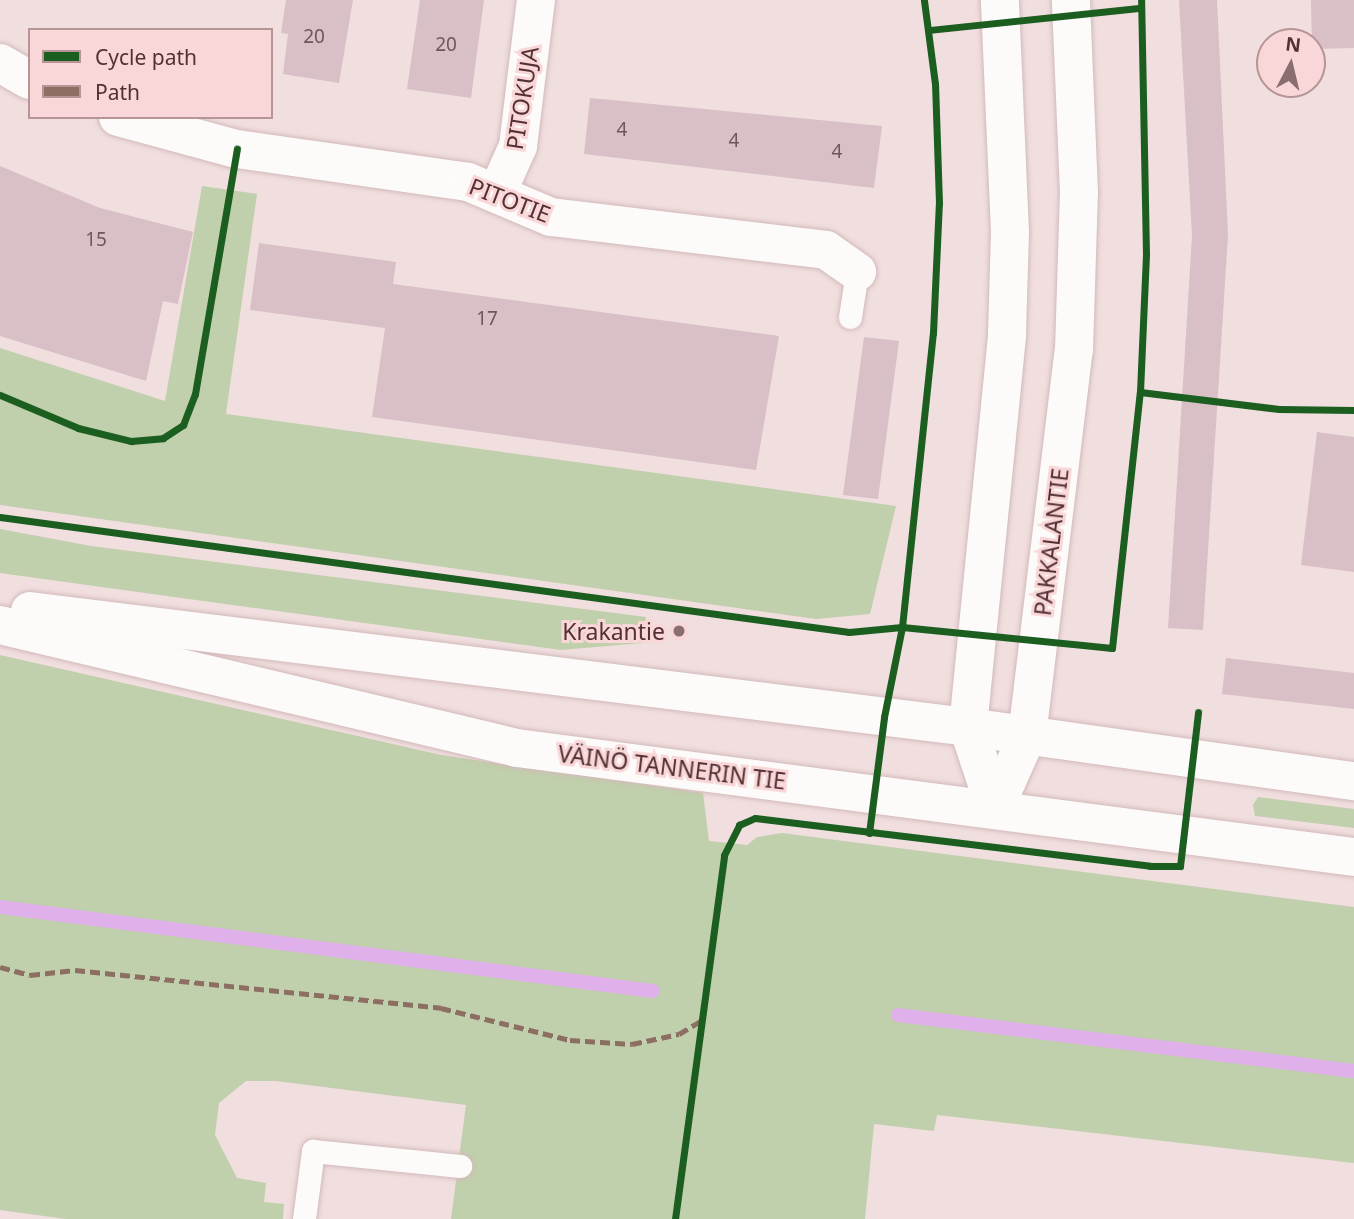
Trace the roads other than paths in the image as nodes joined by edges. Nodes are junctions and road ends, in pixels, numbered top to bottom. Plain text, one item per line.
1 (536, 0) edge
2 (1000, 0) edge
3 (1071, 0) edge
4 (0, 64) edge
5 (28, 79) edge
6 (125, 119) edge
7 (497, 193) junction
8 (857, 272) joint
9 (850, 317) dead end
10 (0, 607) edge
11 (0, 625) edge
12 (968, 727) junction
13 (1027, 736) junction
14 (1354, 781) edge
15 (995, 808) junction
16 (1354, 857) edge
17 (460, 1166) dead end
18 (303, 1219) edge

1 - 7 main road, PITOKUJA
2 - 12 main road
3 - 13 main road, PAKKALANTIE
4 - 5 main road
6 - 7 main road, PITOTIE
7 - 8 main road, PITOTIE
8 - 9 lane
10 - 12 main road
11 - 15 main road, VÄINÖ TANNERIN TIE
12 - 13 main road
12 - 15 main road
13 - 14 main road
13 - 15 main road, PAKKALANTIE
15 - 16 main road, VÄINÖ TANNERIN TIE
17 - 18 lane

